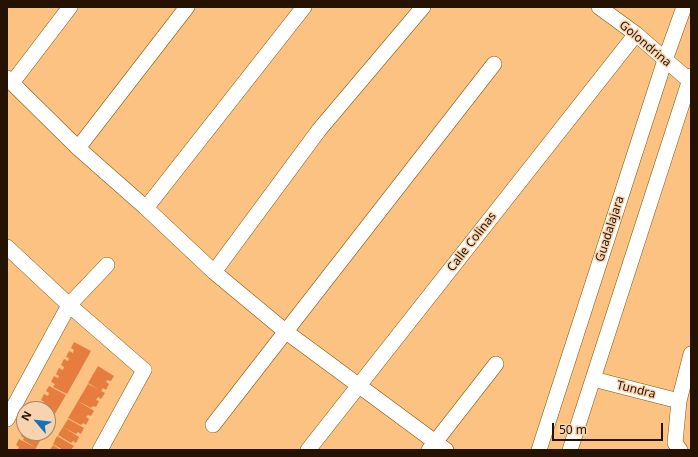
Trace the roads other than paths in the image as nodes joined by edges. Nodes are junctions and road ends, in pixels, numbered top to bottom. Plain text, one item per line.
1 (70, 7) edge
2 (187, 7) edge
3 (304, 7) edge
4 (423, 7) edge
5 (599, 7) edge
6 (684, 7) edge
7 (636, 34) junction
8 (665, 60) junction
9 (494, 64) dead end
10 (690, 80) edge
11 (9, 81) edge
12 (78, 148) junction
13 (146, 208) junction
14 (7, 247) edge
15 (106, 265) dead end
16 (214, 272) junction
17 (69, 305) junction
18 (285, 331) junction
19 (691, 354) edge
20 (496, 364) dead end
21 (593, 379) junction
22 (359, 385) junction
23 (679, 401) junction
24 (7, 419) edge
25 (213, 424) dead end
26 (437, 447) edge
27 (100, 450) edge
28 (308, 450) edge
29 (539, 450) edge
30 (570, 450) edge
31 (680, 450) edge

1 - 11 street
2 - 12 street
3 - 13 street
4 - 16 street
5 - 7 street, Golondrina
6 - 8 street, Guadalajara
7 - 8 street, Golondrina
7 - 22 street, Calle Colinas
8 - 10 street, Golondrina
8 - 29 street, Guadalajara
9 - 18 street
10 - 21 street
11 - 12 street
12 - 13 street
13 - 16 street
14 - 17 street
15 - 17 street
16 - 18 street
17 - 24 street
17 - 27 street
18 - 22 street
18 - 25 street
19 - 23 street
20 - 26 street
21 - 23 street, Tundra
21 - 30 street
22 - 26 street
22 - 28 street, Calle Colinas
23 - 31 street

